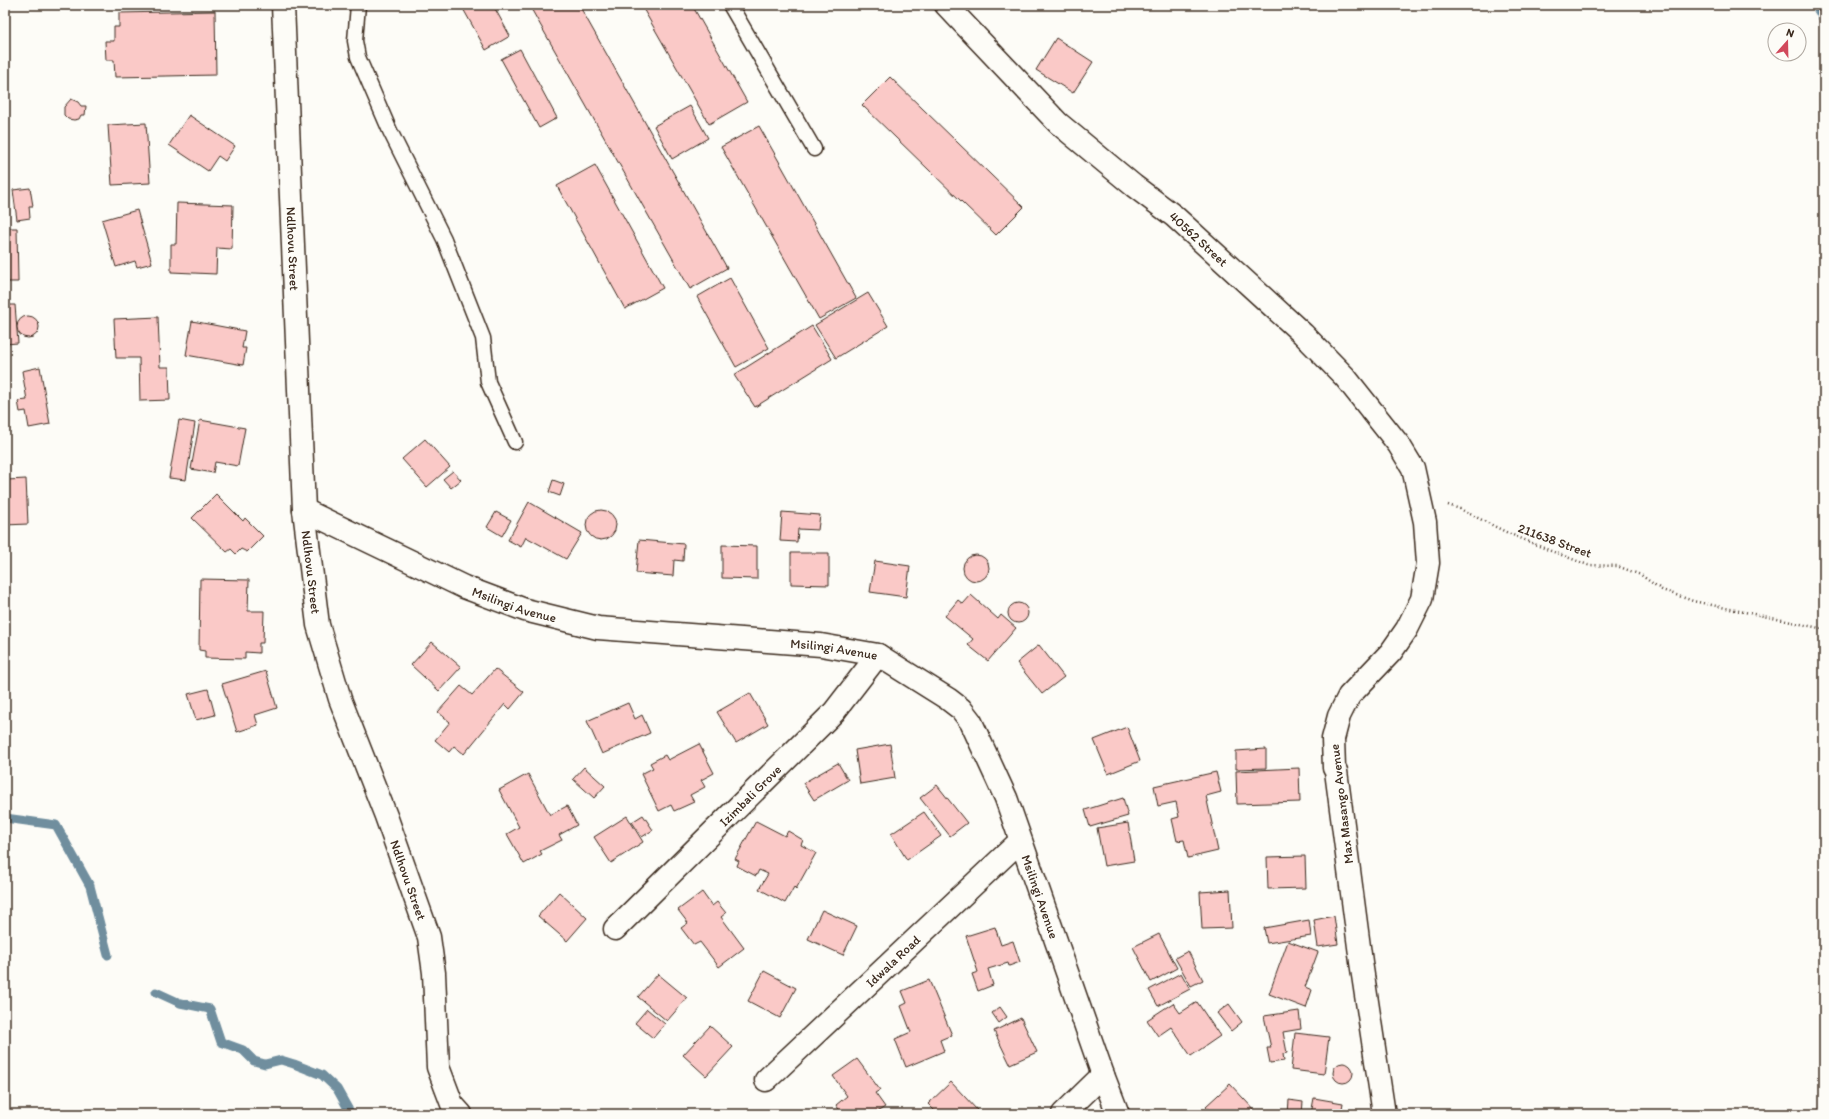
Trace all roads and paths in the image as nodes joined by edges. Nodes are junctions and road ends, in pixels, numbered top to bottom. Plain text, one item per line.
1 (283, 5) edge
2 (358, 5) edge
3 (730, 5) edge
4 (946, 5) edge
5 (814, 149) dead end
6 (515, 442) dead end
7 (1420, 497) junction
8 (304, 510) junction
9 (1824, 629) edge
10 (878, 655) junction
11 (1020, 841) junction
12 (614, 929) dead end
13 (1103, 1075) junction
14 (766, 1080) dead end
15 (461, 1114) edge
16 (1063, 1114) edge
17 (1118, 1114) edge
18 (1384, 1114) edge

1 - 8 street, Ndlhovu Street
2 - 6 lane
3 - 5 lane
4 - 7 street, 40562 Street
7 - 9 path, 211638 Street
7 - 18 street, Max Masango Avenue
8 - 10 street, Msilingi Avenue
8 - 15 street, Ndlhovu Street
10 - 11 street, Msilingi Avenue
10 - 12 street, Izimbali Grove
11 - 13 street, Msilingi Avenue
11 - 14 street, Idwala Road
13 - 16 street
13 - 17 street, Msilingi Avenue

